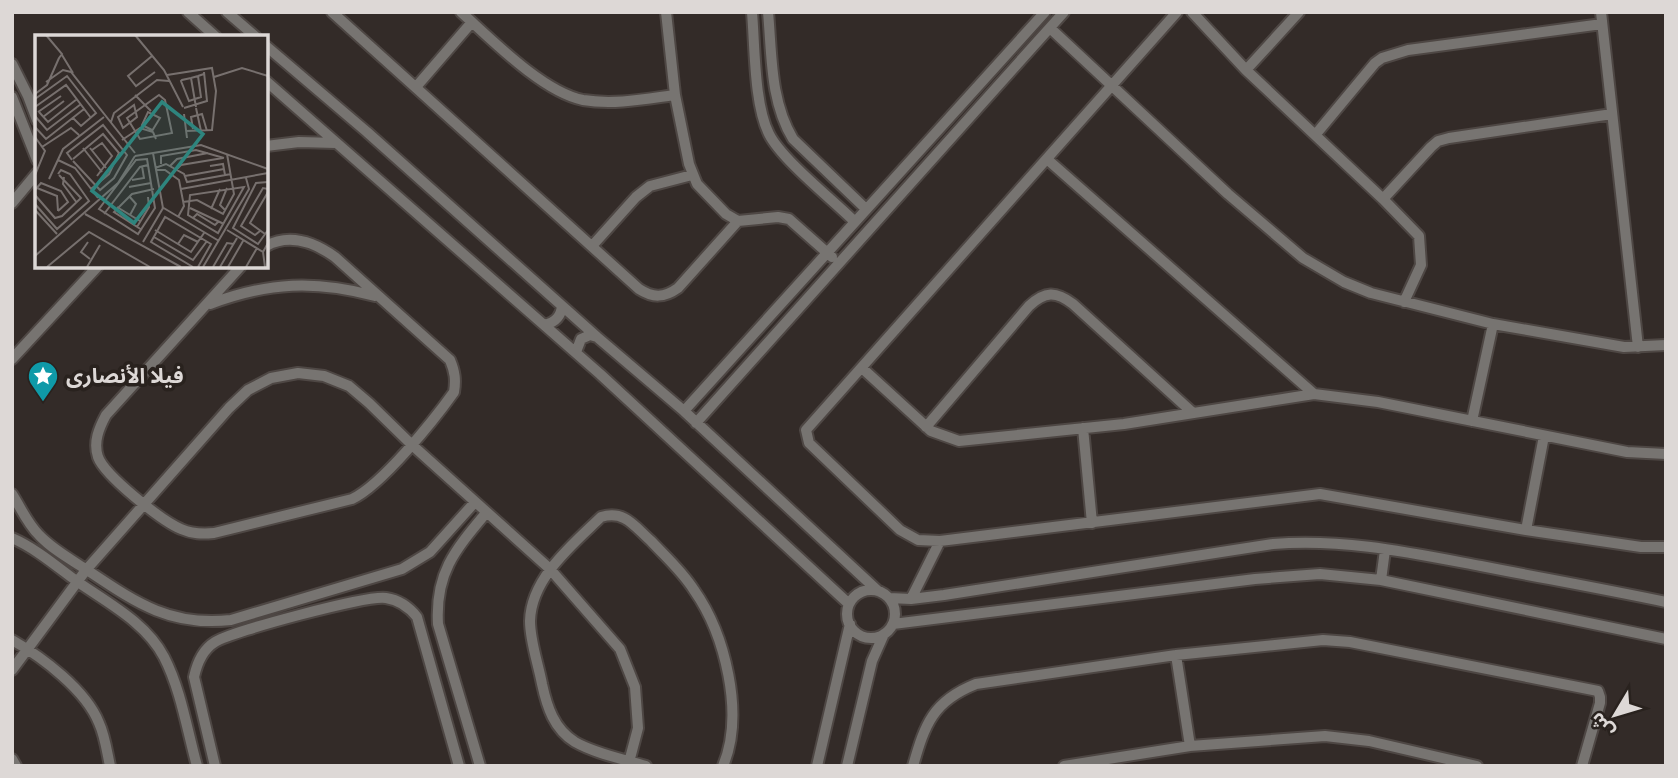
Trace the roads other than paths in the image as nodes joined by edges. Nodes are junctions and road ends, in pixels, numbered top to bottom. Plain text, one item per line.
1 (227, 12) edge
2 (332, 12) edge
3 (461, 12) edge
4 (666, 12) edge
5 (752, 12) edge
6 (768, 12) edge
7 (1045, 12) edge
8 (1064, 12) edge
9 (1177, 12) edge
10 (1192, 12) edge
11 (1299, 12) edge
12 (191, 15) edge
13 (1601, 18) edge
14 (472, 22) junction
15 (1050, 28) junction
16 (202, 35) edge
17 (214, 35) edge
18 (254, 35) edge
19 (268, 48) edge
20 (12, 64) edge
21 (1246, 70) junction
22 (268, 83) edge
23 (416, 87) junction
24 (1113, 87) junction
25 (675, 95) junction
26 (12, 97) edge
27 (1612, 114) junction
28 (35, 115) edge
29 (1315, 134) junction
30 (337, 143) junction
31 (268, 146) edge
32 (35, 155) edge
33 (1048, 160) junction
34 (35, 175) edge
35 (692, 175) junction
36 (1382, 199) junction
37 (12, 203) edge
38 (866, 209) junction
39 (738, 221) junction
40 (855, 222) junction
41 (268, 245) edge
42 (592, 246) junction
43 (827, 253) junction
44 (839, 264) junction
45 (96, 268) edge
46 (239, 268) edge
47 (378, 297) junction
48 (1404, 302) junction
49 (208, 305) junction
50 (562, 306) junction
51 (1493, 324) junction
52 (545, 325) junction
53 (597, 337) junction
54 (1666, 345) edge
55 (1638, 347) junction
56 (576, 352) junction
57 (12, 359) edge
58 (862, 368) junction
59 (1314, 394) junction
60 (684, 411) junction
61 (1194, 413) junction
62 (1472, 421) junction
63 (696, 422) junction
64 (926, 427) junction
65 (1083, 428) junction
66 (1544, 436) junction
67 (411, 444) junction
68 (1666, 454) edge
69 (12, 494) edge
70 (475, 502) junction
71 (144, 503) junction
72 (485, 513) junction
73 (1092, 523) junction
74 (1526, 530) junction
75 (12, 538) edge
76 (940, 541) junction
77 (1666, 547) edge
78 (1385, 550) junction
79 (550, 569) junction
80 (86, 570) junction
81 (358, 580) junction
82 (1381, 580) junction
83 (77, 581) junction
84 (878, 591) junction
85 (889, 598) junction
86 (911, 599) junction
87 (362, 600) junction
88 (1666, 602) edge
89 (849, 604) junction
90 (212, 622) junction
91 (438, 624) junction
92 (850, 624) junction
93 (893, 624) junction
94 (422, 629) junction
95 (884, 634) junction
96 (1666, 639) edge
97 (12, 640) edge
98 (217, 641) junction
99 (27, 648) junction
100 (1176, 655) junction
101 (12, 670) edge
102 (1190, 746) junction
103 (12, 758) edge
104 (629, 763) edge
105 (16, 766) edge
106 (110, 766) edge
107 (197, 766) edge
108 (215, 766) edge
109 (459, 766) edge
110 (480, 766) edge
111 (646, 766) edge
112 (723, 766) edge
113 (817, 766) edge
114 (848, 766) edge
115 (914, 766) edge
116 (1064, 766) edge
117 (1477, 766) edge
118 (1582, 766) edge

1 - 18 street
2 - 23 street
3 - 14 street
4 - 25 street
5 - 40 street
6 - 38 street
7 - 38 street
8 - 15 street
9 - 24 street
10 - 21 street
11 - 21 street
12 - 16 street
12 - 17 street
13 - 27 street
13 - 29 street
14 - 23 street
14 - 25 street
15 - 24 street
15 - 44 street
19 - 50 street
20 - 28 street
21 - 29 street
22 - 30 street
23 - 42 street
24 - 33 street
24 - 48 street
25 - 35 street
26 - 32 street
27 - 36 street
27 - 55 street
29 - 36 street
30 - 31 street
30 - 52 street
33 - 58 street
33 - 59 street
34 - 37 street
35 - 39 street
35 - 42 street
36 - 48 street
38 - 40 street
39 - 42 street
39 - 43 street
40 - 43 street
41 - 47 street
43 - 44 street
43 - 60 street
44 - 63 street
45 - 57 street
46 - 49 street
47 - 49 street
47 - 67 street
48 - 51 street
49 - 71 street
50 - 52 street
50 - 53 street
51 - 55 street
51 - 62 street
52 - 56 street
53 - 56 street
53 - 60 street
54 - 55 street
56 - 89 street
58 - 64 street
58 - 76 street
59 - 61 street
59 - 62 street
60 - 63 street
61 - 64 street
61 - 65 street
62 - 66 street
63 - 84 street
64 - 65 street
65 - 73 street
66 - 68 street
66 - 74 street
67 - 70 street
67 - 71 street
67 - 71 street
69 - 80 street
70 - 72 street
70 - 81 street
71 - 80 street
72 - 79 street
72 - 91 street
73 - 74 street
73 - 76 street
74 - 77 street
75 - 83 street
76 - 86 street
78 - 82 street
78 - 86 street
78 - 88 street
79 - 104 street
79 - 104 street
79 - 112 street
80 - 83 street
80 - 90 street
81 - 87 street
81 - 90 street
82 - 93 street
82 - 96 street
83 - 99 street
83 - 107 street
84 - 85 street
84 - 89 street
85 - 86 street
85 - 93 street
87 - 94 street
87 - 98 street
89 - 92 street
90 - 98 street
91 - 94 street
91 - 110 street
92 - 95 street
92 - 113 street
93 - 95 street
94 - 109 street
95 - 114 street
97 - 99 street
98 - 108 street
99 - 101 street
99 - 106 street
100 - 102 street
100 - 115 street
100 - 118 street
102 - 116 street
102 - 117 street
103 - 105 street
104 - 111 street

